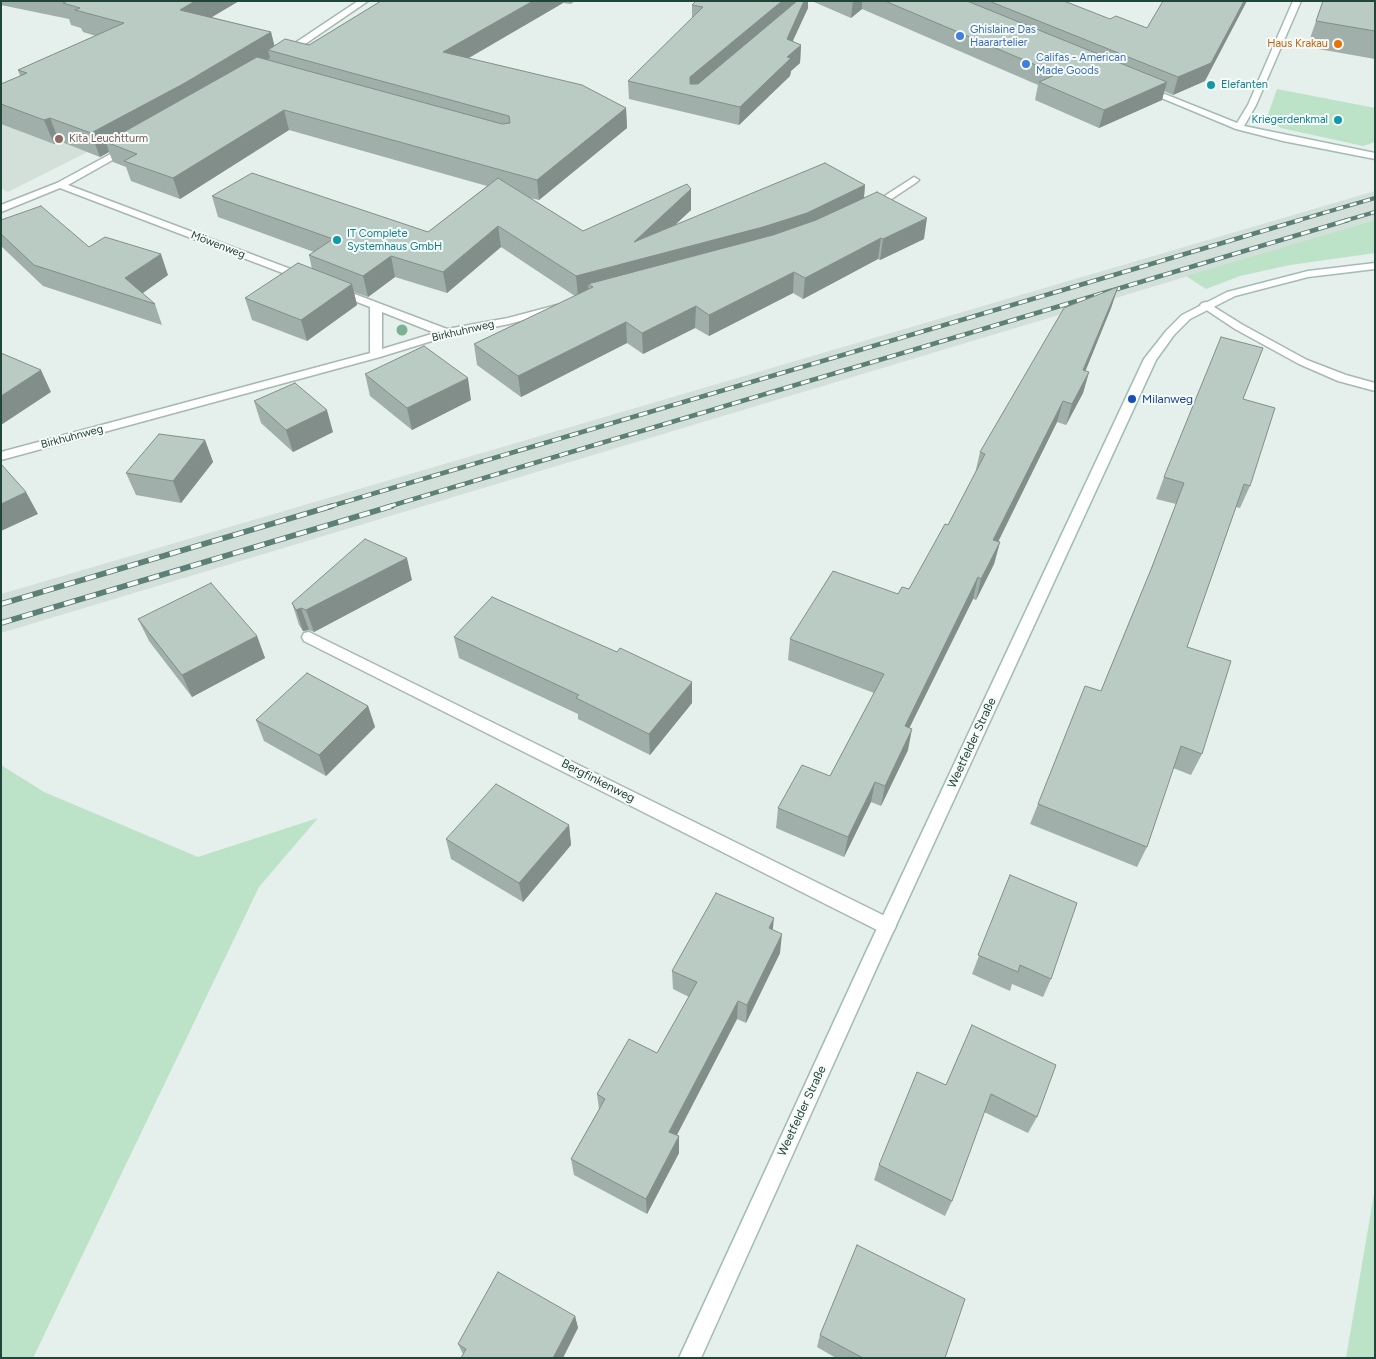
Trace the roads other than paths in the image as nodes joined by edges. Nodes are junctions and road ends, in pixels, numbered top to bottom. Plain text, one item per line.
1 (364, 1) edge
2 (1297, 1) edge
3 (275, 61) edge
4 (1134, 85) edge
5 (1239, 127) junction
6 (135, 143) edge
7 (1375, 156) edge
8 (914, 180) dead end
9 (60, 184) junction
10 (1, 209) edge
11 (862, 212) edge
12 (1375, 266) edge
13 (1206, 305) junction
14 (376, 306) junction
15 (566, 306) edge
16 (446, 333) junction
17 (376, 355) junction
18 (1375, 387) edge
19 (1, 456) edge
20 (310, 637) dead end
21 (887, 926) junction
22 (690, 1358) edge

1 - 3 street
2 - 5 street
4 - 5 street
5 - 7 street
6 - 9 street
8 - 11 street
9 - 10 street
9 - 14 street, Möwenweg
12 - 13 street, Weetfelder Straße
13 - 18 street
13 - 21 street, Weetfelder Straße
14 - 16 street, Möwenweg
14 - 17 street
15 - 16 street, Birkhuhnweg
16 - 17 street, Birkhuhnweg
17 - 19 street, Birkhuhnweg
20 - 21 street, Bergfinkenweg
21 - 22 street, Weetfelder Straße

